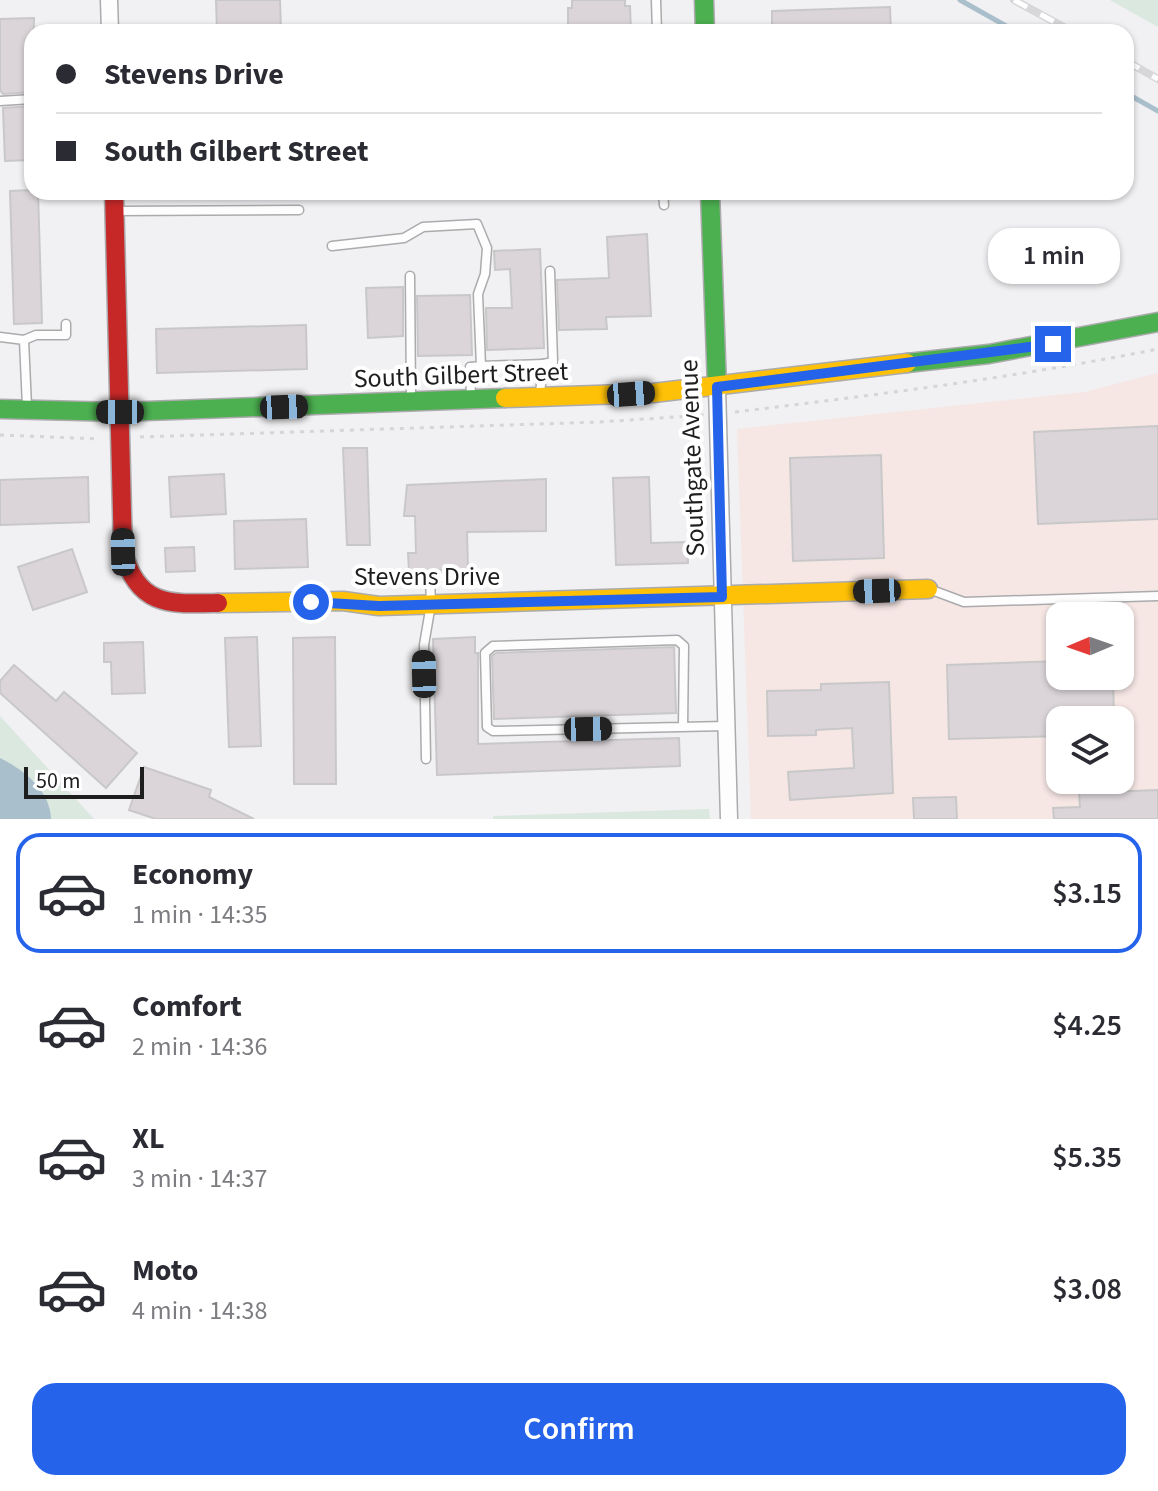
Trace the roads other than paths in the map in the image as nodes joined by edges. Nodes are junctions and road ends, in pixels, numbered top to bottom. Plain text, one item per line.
1 (109, 0) edge
2 (656, 0) edge
3 (704, 0) edge
4 (110, 24) edge
5 (657, 24) edge
6 (705, 24) edge
7 (24, 100) edge
8 (0, 101) edge
9 (114, 200) edge
10 (664, 200) edge
11 (710, 200) edge
12 (664, 205) dead end
13 (299, 210) dead end
14 (114, 211) junction
15 (332, 246) dead end
16 (550, 271) dead end
17 (410, 276) dead end
18 (1158, 322) edge
19 (66, 324) dead end
20 (0, 337) edge
21 (24, 340) junction
22 (543, 364) junction
23 (481, 366) junction
24 (717, 387) junction
25 (539, 399) junction
26 (471, 401) junction
27 (411, 403) junction
28 (0, 409) edge
29 (27, 411) junction
30 (120, 412) junction
31 (468, 576) dead end
32 (430, 577) junction
33 (395, 579) dead end
34 (928, 589) joint
35 (1158, 596) edge
36 (722, 597) junction
37 (431, 604) junction
38 (726, 726) junction
39 (683, 727) junction
40 (426, 759) dead end
41 (729, 819) edge

1 - 4 street
2 - 5 lane
3 - 6 street
7 - 8 lane
9 - 14 street, Stevens Drive
10 - 12 lane
11 - 24 street, Southgate Avenue
13 - 14 lane
14 - 30 street, Stevens Drive
15 - 23 lane
16 - 22 lane
17 - 27 lane
18 - 24 street, South Gilbert Street
19 - 21 lane
20 - 21 lane
21 - 29 lane
22 - 23 lane
22 - 25 lane
23 - 26 lane
24 - 25 street, South Gilbert Street
24 - 36 street, Southgate Avenue
25 - 26 street, South Gilbert Street
26 - 27 street, South Gilbert Street
27 - 30 street, South Gilbert Street
28 - 29 street, South Gilbert Street
29 - 30 street, South Gilbert Street
30 - 37 street, Stevens Drive
31 - 32 lane
32 - 33 lane
32 - 37 lane
34 - 35 lane
34 - 36 street, Stevens Drive
36 - 37 street, Stevens Drive
36 - 38 street, Southgate Avenue
37 - 40 lane
38 - 39 lane
38 - 41 street, Southgate Avenue
39 - 39 lane

